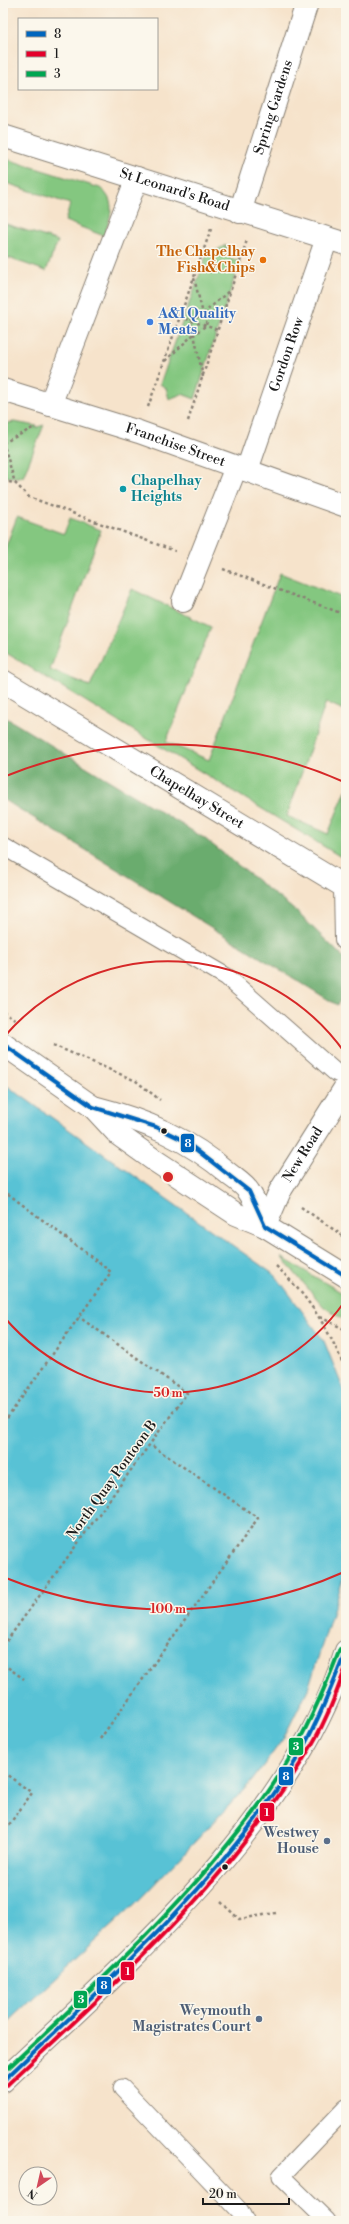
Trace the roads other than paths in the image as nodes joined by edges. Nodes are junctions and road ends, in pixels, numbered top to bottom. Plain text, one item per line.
1 (307, 3) edge
2 (3, 136) edge
3 (137, 178) junction
4 (238, 211) junction
5 (336, 241) edge
6 (3, 390) edge
7 (50, 405) junction
8 (241, 469) junction
9 (346, 506) edge
10 (183, 601) dead end
11 (3, 681) edge
12 (3, 846) edge
13 (346, 939) edge
14 (3, 1044) edge
15 (346, 1077) edge
16 (346, 1086) edge
17 (93, 1107) junction
18 (265, 1226) junction
19 (346, 1276) edge
20 (346, 1650) edge
21 (3, 2081) edge
22 (122, 2088) dead end
23 (346, 2108) edge
24 (245, 2221) edge
25 (327, 2221) edge

1 - 4 main road, Spring Gardens
2 - 3 main road, St Leonard's Road
3 - 4 main road, St Leonard's Road
3 - 7 main road
4 - 5 main road, St Leonard's Road
5 - 8 main road, Gordon Row
6 - 7 main road, Franchise Street
7 - 8 main road, Franchise Street
8 - 9 main road, Franchise Street
8 - 10 main road, Gordon Row
11 - 13 main road, Chapelhay Street
12 - 15 lane
14 - 17 main road
16 - 18 main road, New Road
17 - 18 main road
17 - 18 main road
18 - 19 main road
20 - 21 main road
22 - 24 lane
23 - 25 lane

